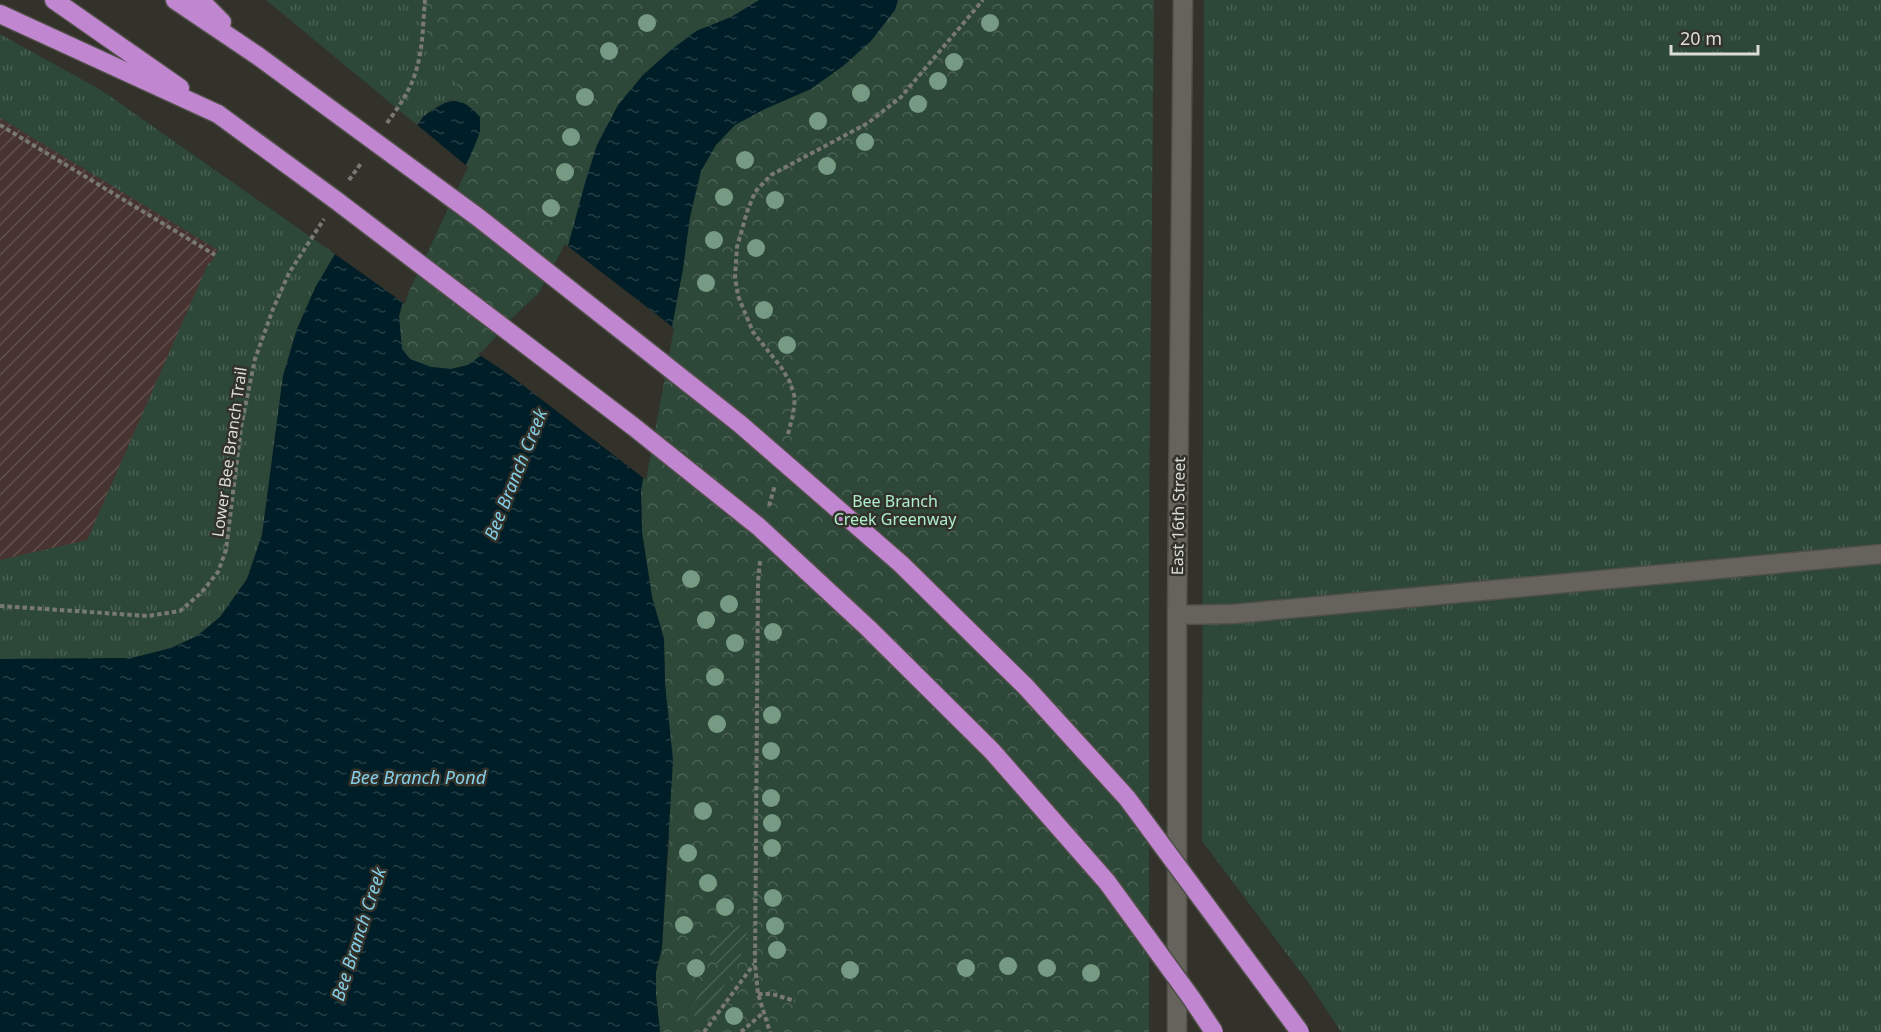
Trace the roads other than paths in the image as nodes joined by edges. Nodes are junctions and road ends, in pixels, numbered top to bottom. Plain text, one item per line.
1 (54, 0) edge
2 (175, 0) edge
3 (200, 0) edge
4 (1183, 0) edge
5 (0, 14) edge
6 (258, 56) junction
7 (218, 114) junction
8 (1881, 554) edge
9 (1177, 615) junction
10 (1177, 1032) edge
11 (1214, 1032) edge
12 (1300, 1032) edge

1 - 7 highway
2 - 6 highway
3 - 6 highway
4 - 9 street, East 16th Street
5 - 7 highway
6 - 12 highway, bridge
7 - 11 highway, bridge
8 - 9 street
9 - 10 street, East 16th Street

